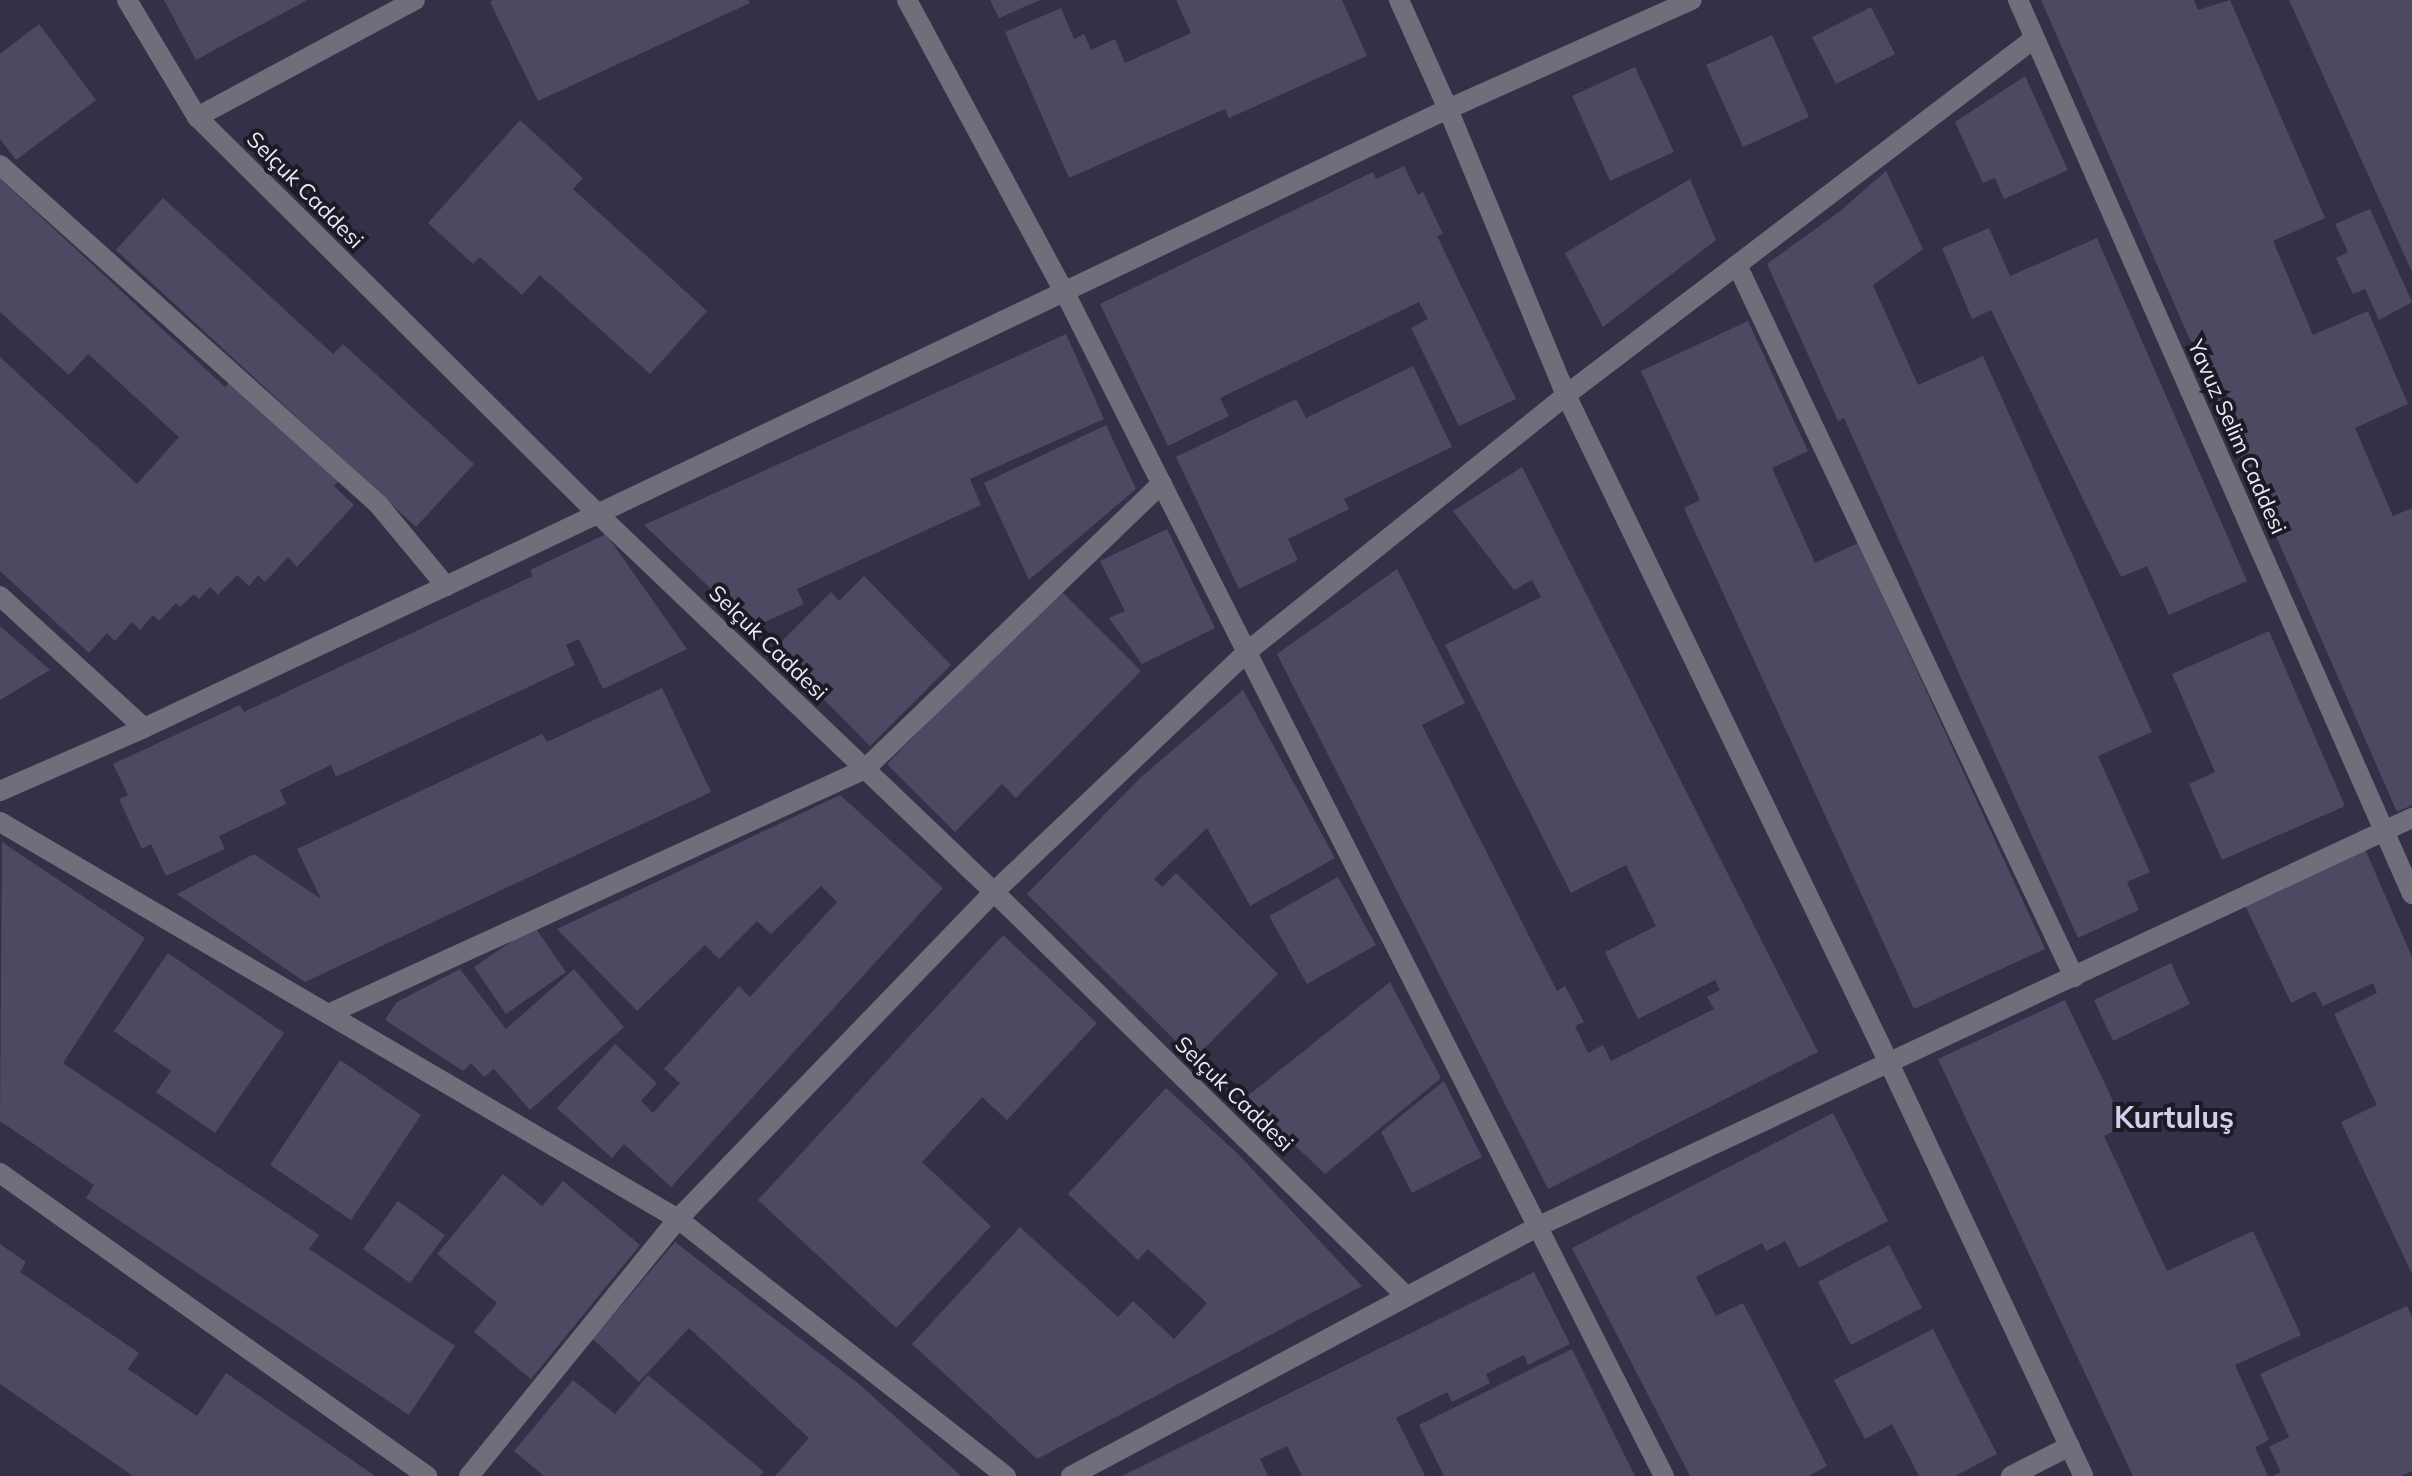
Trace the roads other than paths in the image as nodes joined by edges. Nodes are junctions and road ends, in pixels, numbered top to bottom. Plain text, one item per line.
1 (127, 0) edge
2 (415, 0) edge
3 (907, 0) edge
4 (1399, 0) edge
5 (1692, 0) edge
6 (2018, 0) edge
7 (2035, 38) junction
8 (1448, 109) junction
9 (197, 117) junction
10 (0, 165) edge
11 (1737, 265) junction
12 (1065, 293) junction
13 (1566, 395) junction
14 (1162, 483) junction
15 (598, 514) junction
16 (446, 586) junction
17 (0, 596) edge
18 (1248, 651) junction
19 (144, 728) junction
20 (865, 769) junction
21 (0, 791) edge
22 (2412, 818) edge
23 (0, 822) edge
24 (2385, 830) junction
25 (994, 892) junction
26 (2412, 894) edge
27 (2074, 977) junction
28 (328, 1014) junction
29 (1890, 1065) junction
30 (0, 1173) edge
31 (678, 1219) junction
32 (1539, 1226) junction
33 (1406, 1296) junction
34 (2070, 1446) junction
35 (427, 1476) edge
36 (469, 1476) edge
37 (1006, 1476) edge
38 (1071, 1476) edge
39 (1664, 1476) edge
40 (2011, 1476) edge
41 (2083, 1476) edge

1 - 9 street, Selçuk Caddesi
2 - 9 street
3 - 12 street
4 - 8 street
5 - 8 street
6 - 7 street, Yavuz Selim Caddesi
7 - 11 street
7 - 24 street, Yavuz Selim Caddesi
8 - 12 street
8 - 13 street
9 - 15 street, Selçuk Caddesi
10 - 16 street
11 - 13 street
11 - 27 street
12 - 14 street
12 - 15 street
13 - 18 street
13 - 29 street
14 - 18 street
14 - 20 street
15 - 16 street
15 - 20 street, Selçuk Caddesi
16 - 19 street
17 - 19 street
18 - 25 street
18 - 32 street
19 - 21 street
20 - 25 street, Selçuk Caddesi
20 - 28 street
22 - 24 street
23 - 28 street
24 - 26 street, Yavuz Selim Caddesi
24 - 27 street
25 - 31 street
25 - 33 street, Selçuk Caddesi
27 - 29 street
28 - 31 street
29 - 32 street
29 - 34 street
30 - 35 street
31 - 36 street
31 - 37 street
32 - 33 street
32 - 39 street
33 - 38 street
34 - 40 street
34 - 41 street

